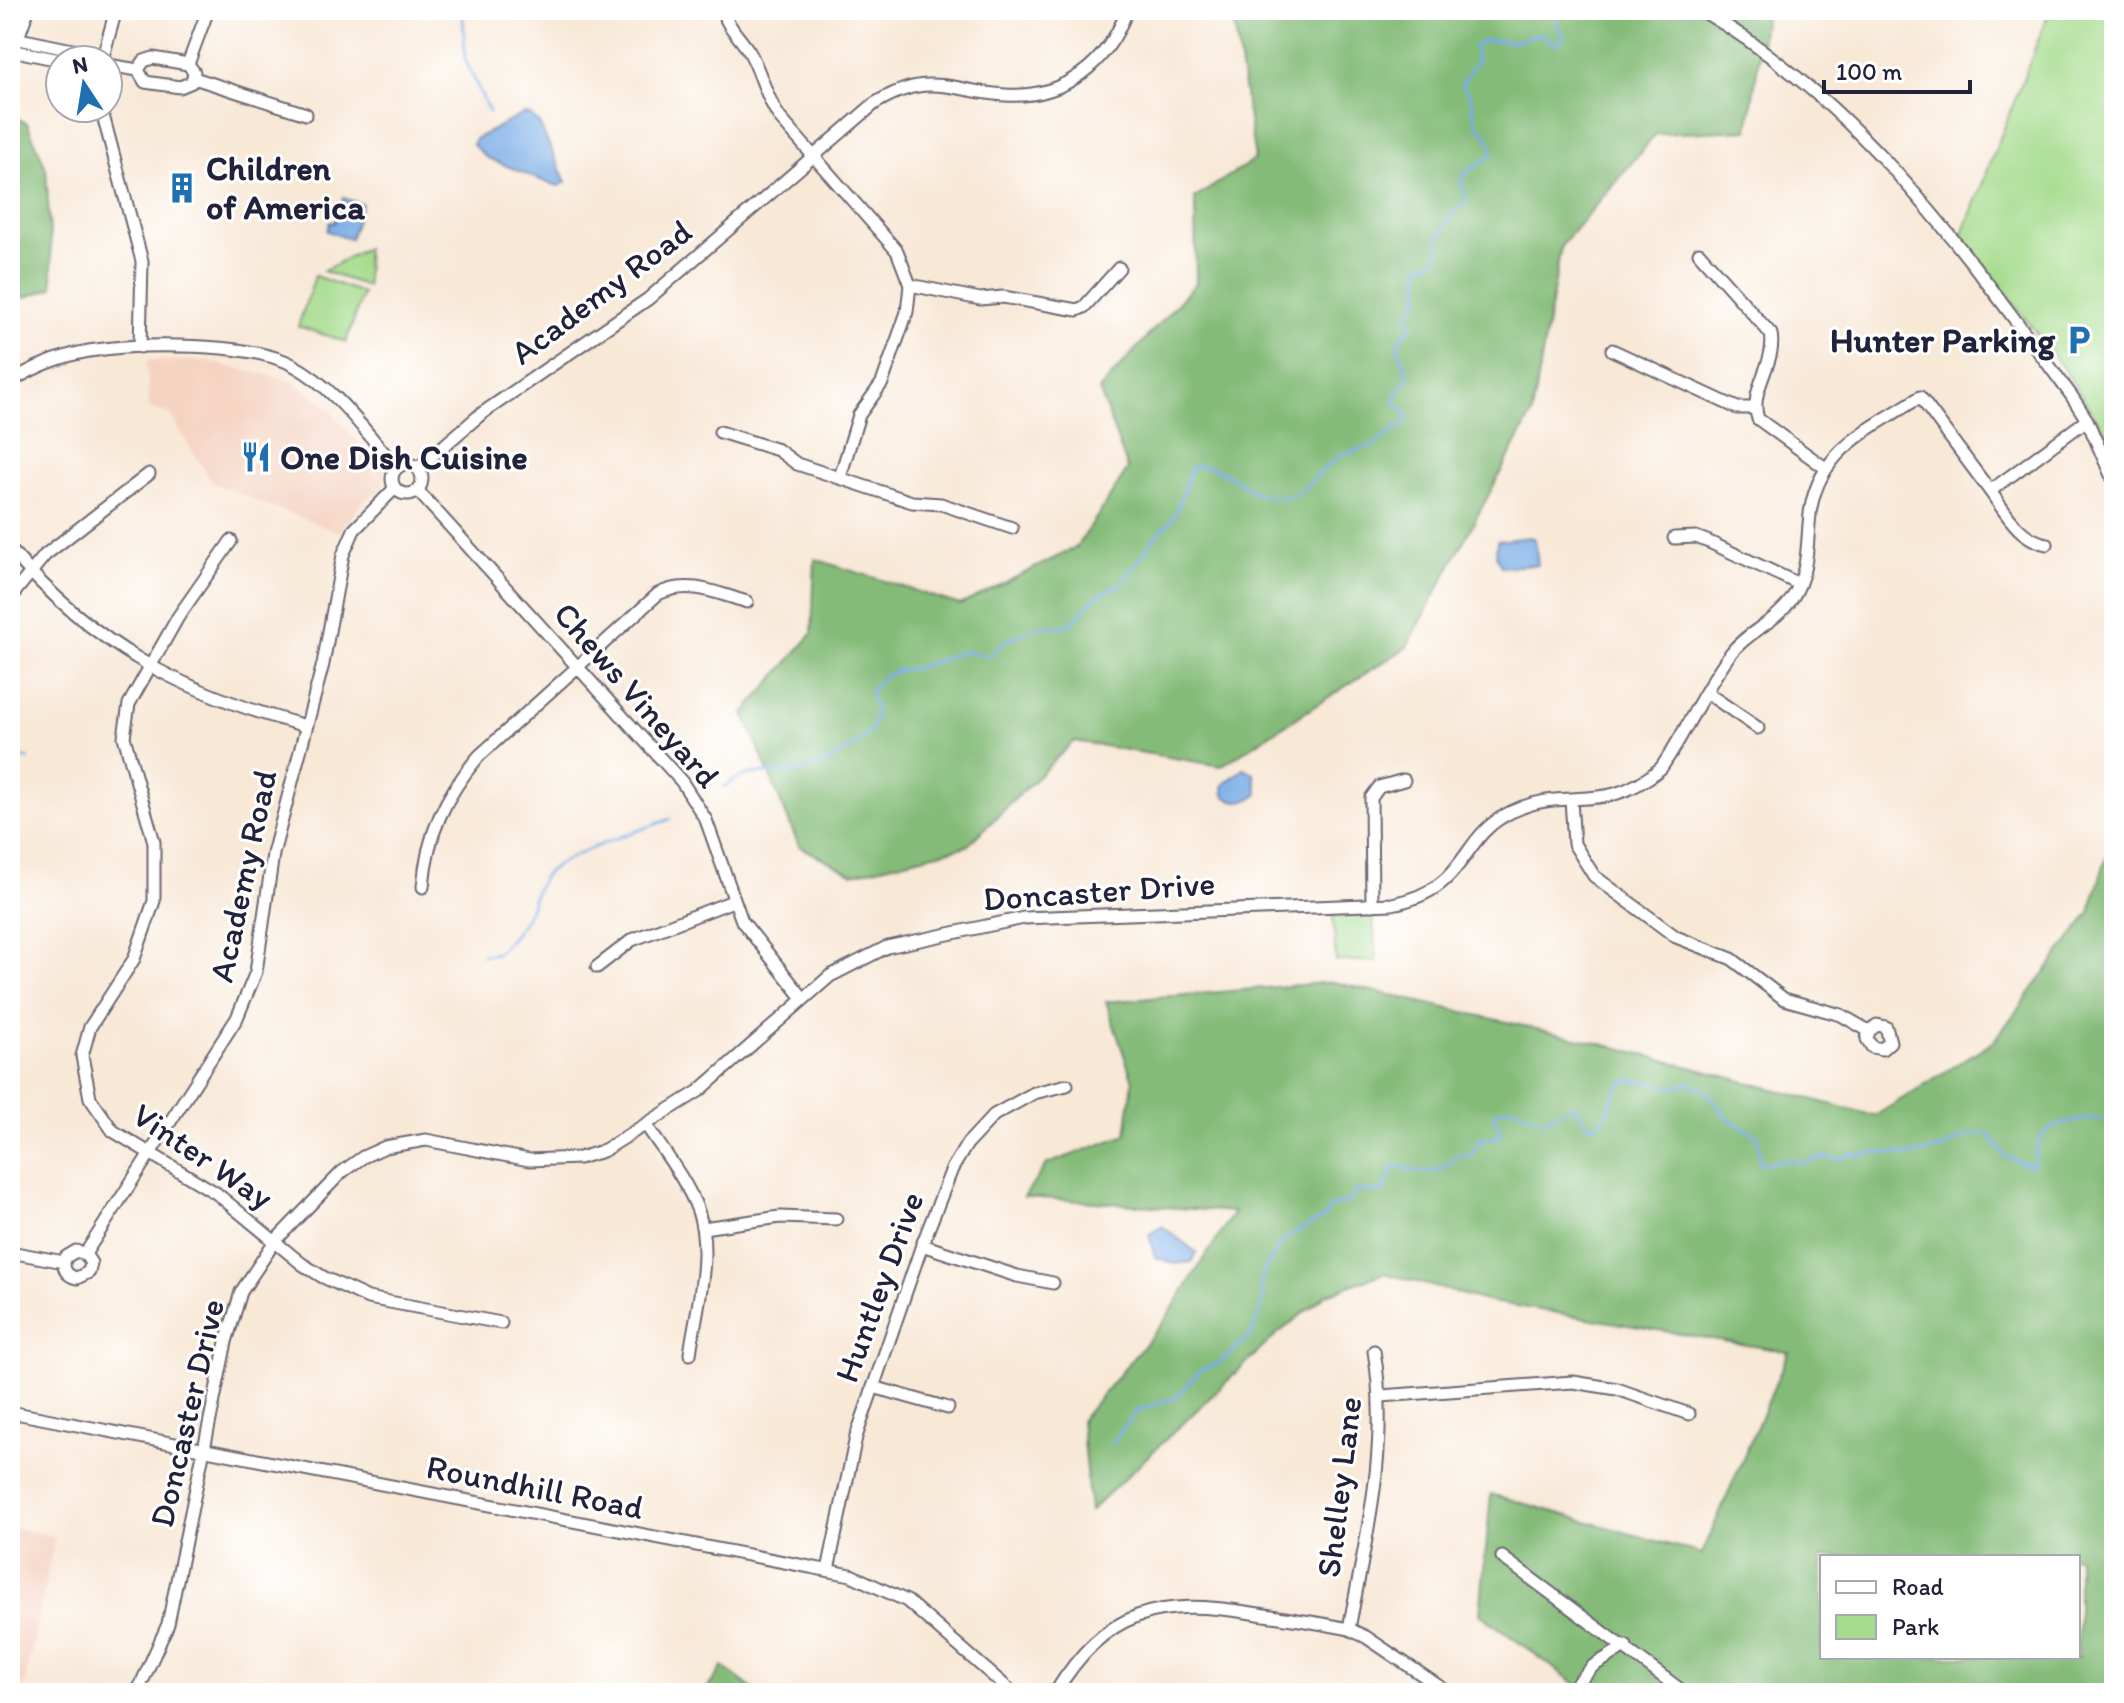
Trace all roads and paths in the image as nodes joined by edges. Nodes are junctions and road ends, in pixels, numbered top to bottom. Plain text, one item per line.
1 (28, 10) edge
2 (116, 10) edge
3 (208, 10) edge
4 (722, 10) edge
5 (1127, 10) edge
6 (1701, 10) edge
7 (13, 44) edge
8 (106, 44) edge
9 (44, 48) edge
10 (44, 55) edge
11 (188, 64) junction
12 (124, 68) edge
13 (138, 70) junction
14 (194, 78) junction
15 (306, 114) dead end
16 (105, 124) edge
17 (814, 155) junction
18 (1699, 253) dead end
19 (1119, 268) dead end
20 (910, 285) junction
21 (140, 347) junction
22 (1612, 350) dead end
23 (10, 382) edge
24 (1754, 408) junction
25 (2087, 420) junction
26 (720, 432) dead end
27 (1824, 467) junction
28 (397, 468) junction
29 (418, 468) junction
30 (149, 474) dead end
31 (840, 477) junction
32 (2114, 482) edge
33 (395, 488) junction
34 (417, 490) junction
35 (1990, 491) junction
36 (1012, 528) dead end
37 (1674, 538) dead end
38 (231, 541) dead end
39 (2047, 544) dead end
40 (10, 549) edge
41 (29, 571) junction
42 (1799, 584) junction
43 (10, 598) edge
44 (747, 602) dead end
45 (147, 667) junction
46 (578, 667) junction
47 (1707, 693) junction
48 (306, 726) junction
49 (1758, 728) dead end
50 (1404, 780) dead end
51 (1571, 800) junction
52 (423, 887) dead end
53 (733, 901) junction
54 (1372, 905) junction
55 (597, 967) dead end
56 (803, 998) junction
57 (1869, 1031) dead end
58 (1067, 1085) dead end
59 (646, 1125) junction
60 (149, 1154) junction
61 (836, 1219) dead end
62 (703, 1228) junction
63 (275, 1241) junction
64 (922, 1245) junction
65 (10, 1252) edge
66 (85, 1254) junction
67 (64, 1262) junction
68 (1053, 1283) dead end
69 (501, 1323) dead end
70 (1374, 1351) dead end
71 (690, 1354) dead end
72 (873, 1387) junction
73 (1381, 1396) junction
74 (948, 1408) dead end
75 (10, 1412) edge
76 (1689, 1414) dead end
77 (206, 1452) junction
78 (1502, 1557) dead end
79 (828, 1570) junction
80 (1349, 1629) junction
81 (1626, 1646) junction
82 (137, 1693) edge
83 (1013, 1693) edge
84 (1055, 1693) edge
85 (1449, 1693) edge
86 (1568, 1693) edge
87 (1685, 1693) edge

1 - 7 street
2 - 8 street
3 - 11 street
4 - 17 street
5 - 17 street, Academy Road
6 - 25 street
7 - 9 street
7 - 10 street
11 - 13 street
11 - 14 street
12 - 13 street
13 - 14 street
14 - 15 street
16 - 21 street
17 - 20 street
17 - 29 street, Academy Road
18 - 24 street
19 - 20 street
20 - 31 street
21 - 23 street
21 - 28 street
22 - 24 street
24 - 27 street
25 - 32 street
25 - 35 street
26 - 31 street
27 - 35 street, Doncaster Drive
27 - 42 street, Doncaster Drive
28 - 29 street
28 - 33 street
29 - 34 street
30 - 41 street
31 - 36 street
33 - 34 street
33 - 48 street, Academy Road
34 - 46 street, Chews Vineyard
35 - 39 street
37 - 42 street
38 - 45 street, Vinter Way
40 - 41 street
41 - 43 street
41 - 45 street
42 - 47 street, Doncaster Drive
44 - 46 street
45 - 48 street
45 - 60 street, Vinter Way
46 - 52 street
46 - 53 street, Chews Vineyard
47 - 49 street
47 - 51 street, Doncaster Drive
48 - 60 street, Academy Road
50 - 54 street
51 - 54 street, Doncaster Drive
51 - 57 street
53 - 55 street
53 - 56 street, Chews Vineyard
54 - 56 street, Doncaster Drive
56 - 59 street, Doncaster Drive
58 - 64 street, Huntley Drive
59 - 62 street
59 - 63 street, Doncaster Drive
60 - 63 street, Vinter Way
60 - 66 street, Academy Road
61 - 62 street
62 - 71 street
63 - 69 street, Vinter Way
63 - 77 street, Doncaster Drive
64 - 68 street
64 - 72 street, Huntley Drive
65 - 67 street
66 - 67 street
66 - 67 street, Academy Road
70 - 73 street, Shelley Lane
72 - 74 street
72 - 79 street, Huntley Drive
73 - 76 street
73 - 80 street, Shelley Lane
75 - 77 street, Roundhill Road
77 - 79 street, Roundhill Road
77 - 82 street, Doncaster Drive
78 - 81 street
79 - 83 street, Roundhill Road
80 - 84 street
80 - 85 street
81 - 86 street
81 - 87 street

